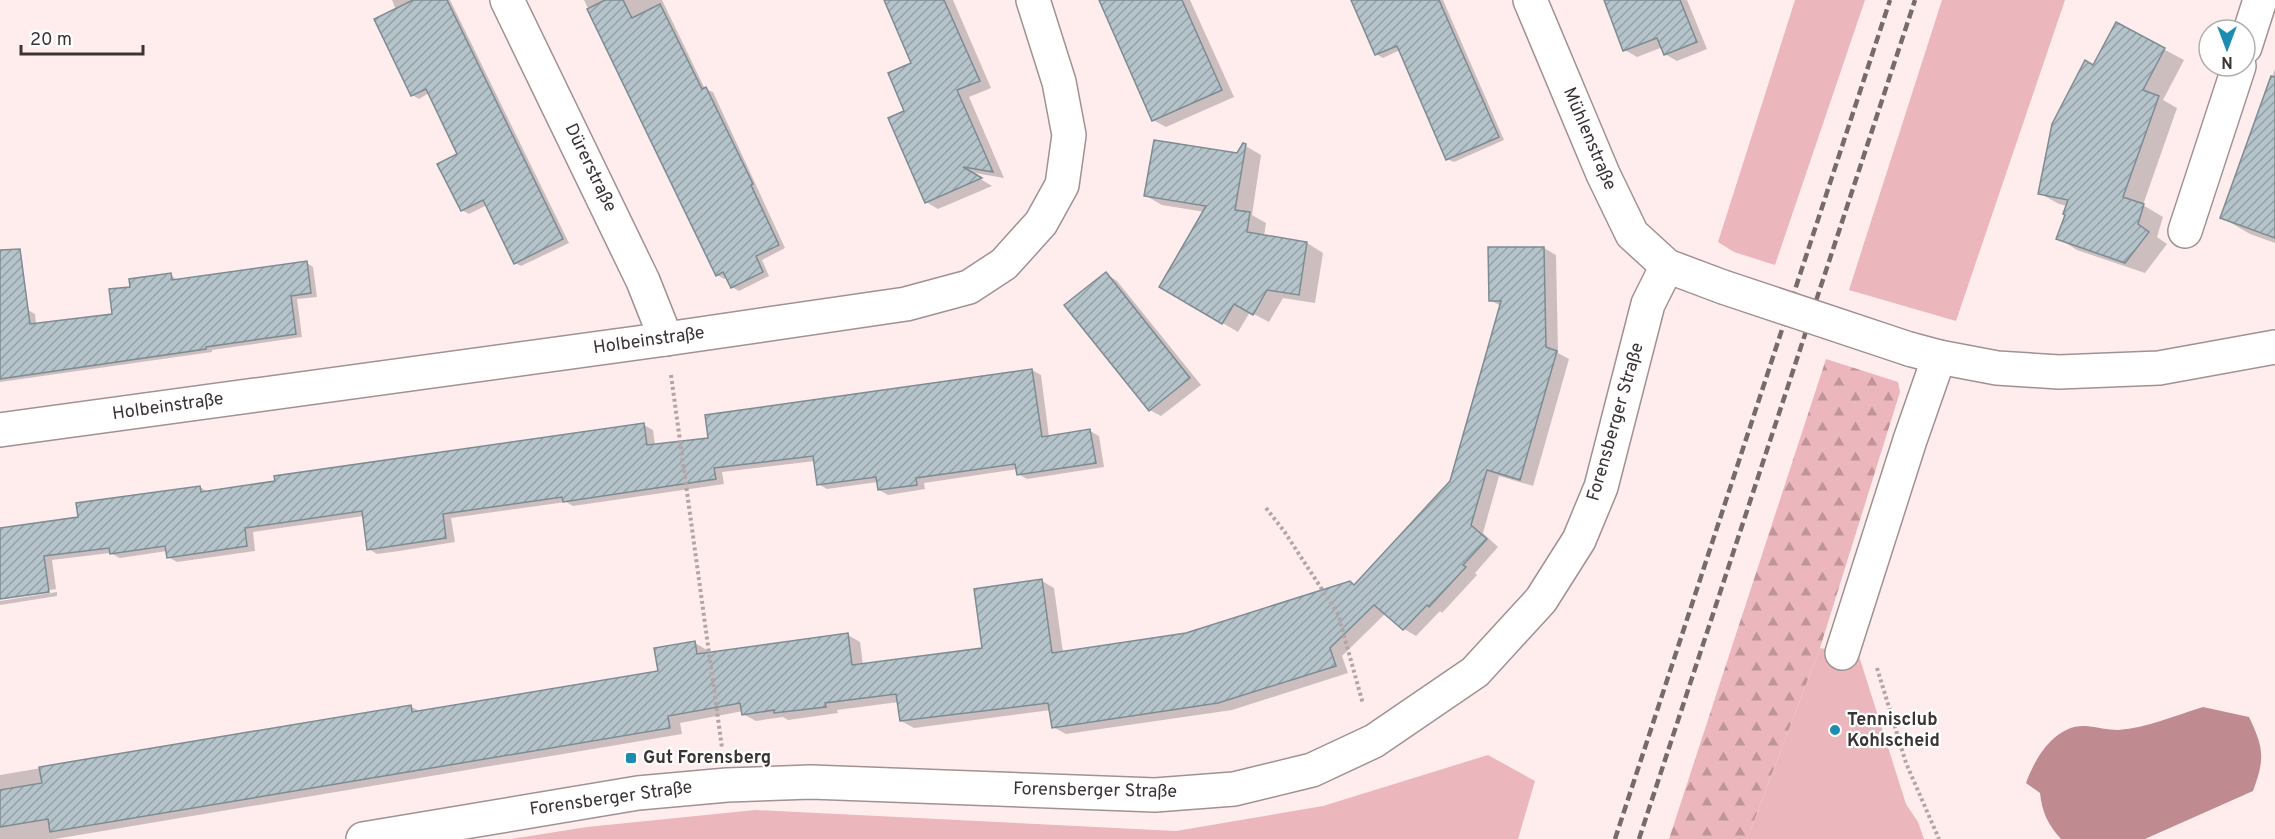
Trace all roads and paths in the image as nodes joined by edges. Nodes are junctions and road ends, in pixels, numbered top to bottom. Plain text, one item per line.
1 (507, 0) edge
2 (1033, 0) edge
3 (1530, 0) edge
4 (2260, 0) edge
5 (2254, 18) edge
6 (2235, 78) edge
7 (2185, 231) dead end
8 (1667, 266) junction
9 (666, 339) junction
10 (2275, 346) edge
11 (1924, 353) junction
12 (0, 430) edge
13 (1266, 508) dead end
14 (1842, 653) dead end
15 (1876, 664) dead end
16 (1374, 741) junction
17 (727, 785) junction
18 (399, 836) edge
19 (363, 839) edge
20 (1939, 839) edge

1 - 9 street, Dürerstraße
2 - 9 street, Holbeinstraße
3 - 8 street, Mühlenstraße
4 - 5 street
6 - 7 street
8 - 11 street, bridge
8 - 16 street, Forensberger Straße
9 - 12 street, Holbeinstraße
9 - 17 path
10 - 11 street
11 - 14 street
13 - 16 path
15 - 20 path
16 - 17 street, Forensberger Straße
17 - 18 street, Forensberger Straße
18 - 19 street, Forensberger Straße

